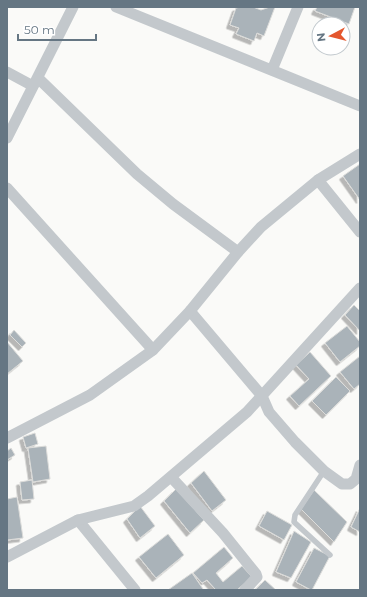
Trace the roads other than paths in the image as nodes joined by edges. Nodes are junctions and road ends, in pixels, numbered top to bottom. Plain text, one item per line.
1 (72, 7) edge
2 (116, 7) edge
3 (298, 7) edge
4 (272, 70) junction
5 (7, 72) edge
6 (35, 82) junction
7 (360, 106) edge
8 (7, 138) edge
9 (360, 154) edge
10 (318, 180) junction
11 (7, 188) edge
12 (360, 232) edge
13 (238, 252) junction
14 (360, 288) edge
15 (190, 311) junction
16 (153, 350) junction
17 (262, 396) junction
18 (7, 438) edge
19 (360, 465) edge
20 (324, 471) junction
21 (171, 477) junction
22 (78, 520) junction
23 (330, 555) dead end
24 (7, 557) edge
25 (135, 590) edge
26 (245, 590) edge

1 - 6 street
2 - 4 street
3 - 4 street
4 - 7 street
5 - 6 street
6 - 8 street
6 - 13 street
9 - 10 street
10 - 12 street
10 - 13 street
11 - 16 street
13 - 15 street
14 - 17 street
15 - 16 street
15 - 17 street
16 - 18 street
17 - 20 street
17 - 21 street
19 - 20 street
20 - 23 lane
21 - 22 street
21 - 26 street
22 - 24 street
22 - 25 street

